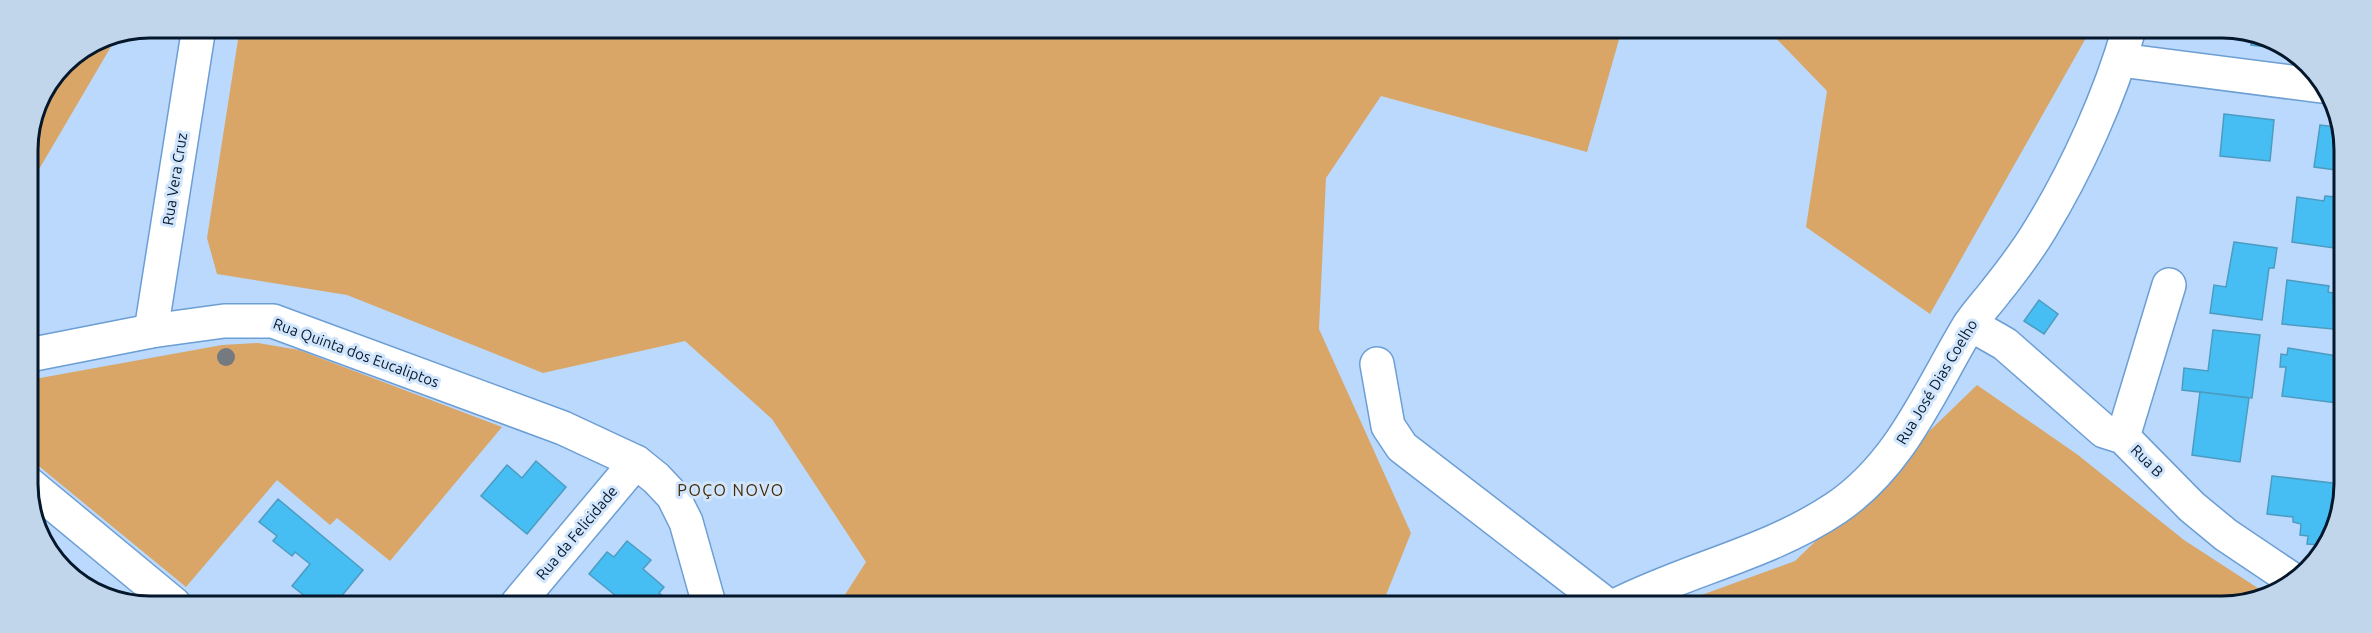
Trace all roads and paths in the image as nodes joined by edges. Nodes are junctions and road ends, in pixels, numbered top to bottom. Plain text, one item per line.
1 (198, 38) edge
2 (2124, 44) edge
3 (2314, 84) edge
4 (2169, 285) dead end
5 (1970, 324) junction
6 (151, 331) junction
7 (38, 353) edge
8 (1377, 364) dead end
9 (2123, 437) junction
10 (636, 462) junction
11 (38, 491) edge
12 (2286, 576) edge
13 (1593, 595) edge
14 (1642, 595) edge
15 (164, 596) edge
16 (524, 596) edge
17 (707, 596) edge

1 - 6 street, Rua Vera Cruz
2 - 3 street
2 - 5 street, Rua José Dias Coelho
4 - 9 street
5 - 9 street, Rua B
5 - 14 street, Rua José Dias Coelho
6 - 7 street, Rua Quinta dos Eucaliptos
6 - 10 street, Rua Quinta dos Eucaliptos
8 - 13 street
9 - 12 street, Rua B
10 - 16 street, Rua da Felicidade
10 - 17 street, Rua Quinta dos Eucaliptos
11 - 15 street

